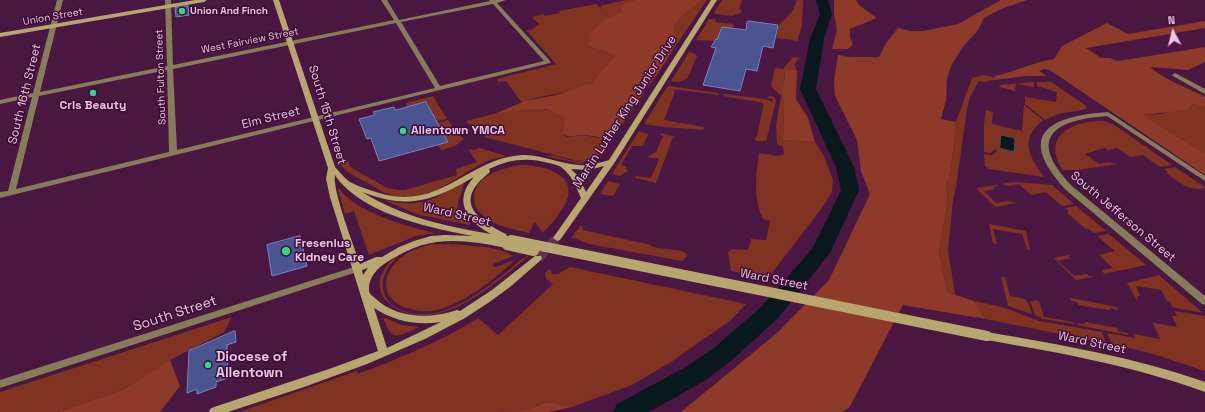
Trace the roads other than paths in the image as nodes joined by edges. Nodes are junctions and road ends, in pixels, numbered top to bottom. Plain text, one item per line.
1 (60, 0) edge
2 (204, 0) edge
3 (276, 0) edge
4 (384, 0) edge
5 (503, 0) edge
6 (714, 0) edge
7 (493, 1) edge
8 (168, 3) edge
9 (398, 21) junction
10 (54, 26) junction
11 (0, 35) edge
12 (290, 43) junction
13 (171, 67) junction
14 (1175, 75) dead end
15 (439, 89) junction
16 (1205, 92) edge
17 (36, 95) junction
18 (0, 102) edge
19 (316, 119) junction
20 (173, 153) junction
21 (542, 159) junction
22 (611, 162) junction
23 (561, 164) junction
24 (332, 168) junction
25 (1205, 179) edge
26 (345, 183) junction
27 (11, 193) junction
28 (0, 196) edge
29 (585, 198) junction
30 (557, 238) tunnel mouth
31 (509, 243) junction
32 (394, 253) junction
33 (538, 258) tunnel mouth
34 (357, 269) junction
35 (366, 294) junction
36 (1205, 301) edge
37 (475, 307) junction
38 (384, 353) junction
39 (0, 384) edge
40 (1202, 385) edge
41 (214, 412) edge

1 - 10 street, South 16th Street
2 - 8 main road, Union Street
3 - 12 main road, South 15th Street
4 - 9 street
5 - 7 street, West Fairview Street
6 - 22 main road, Martin Luther King Junior Drive
7 - 9 street, West Fairview Street
7 - 15 street, Elm Street
8 - 10 main road, Union Street
8 - 13 street, South Fulton Street
9 - 12 street, West Fairview Street
9 - 15 street
10 - 11 main road, Union Street
10 - 17 street, South 16th Street
12 - 13 street, West Fairview Street
12 - 19 main road, South 15th Street
13 - 17 street, West Fairview Street
13 - 20 street, South Fulton Street
14 - 16 street
15 - 19 street, Elm Street
17 - 18 street, West Fairview Street
17 - 27 street, South 16th Street
19 - 20 street, Elm Street
19 - 24 main road, South 15th Street
20 - 27 street, Elm Street
21 - 23 main road
21 - 26 main road
21 - 31 main road
22 - 23 main road
22 - 29 main road, Martin Luther King Junior Drive
23 - 29 main road
24 - 26 main road, Ward Street
24 - 34 main road, South 15th Street
25 - 36 street, South Jefferson Street
26 - 31 main road, Ward Street
27 - 28 street, Elm Street
29 - 30 main road, Martin Luther King Junior Drive
31 - 32 main road
31 - 40 main road, Ward Street, bridge
32 - 34 main road
32 - 35 main road
33 - 37 main road
34 - 35 main road, South 15th Street
34 - 39 street, South Street
35 - 37 main road
35 - 38 main road, South 15th Street
37 - 38 main road
38 - 41 main road

